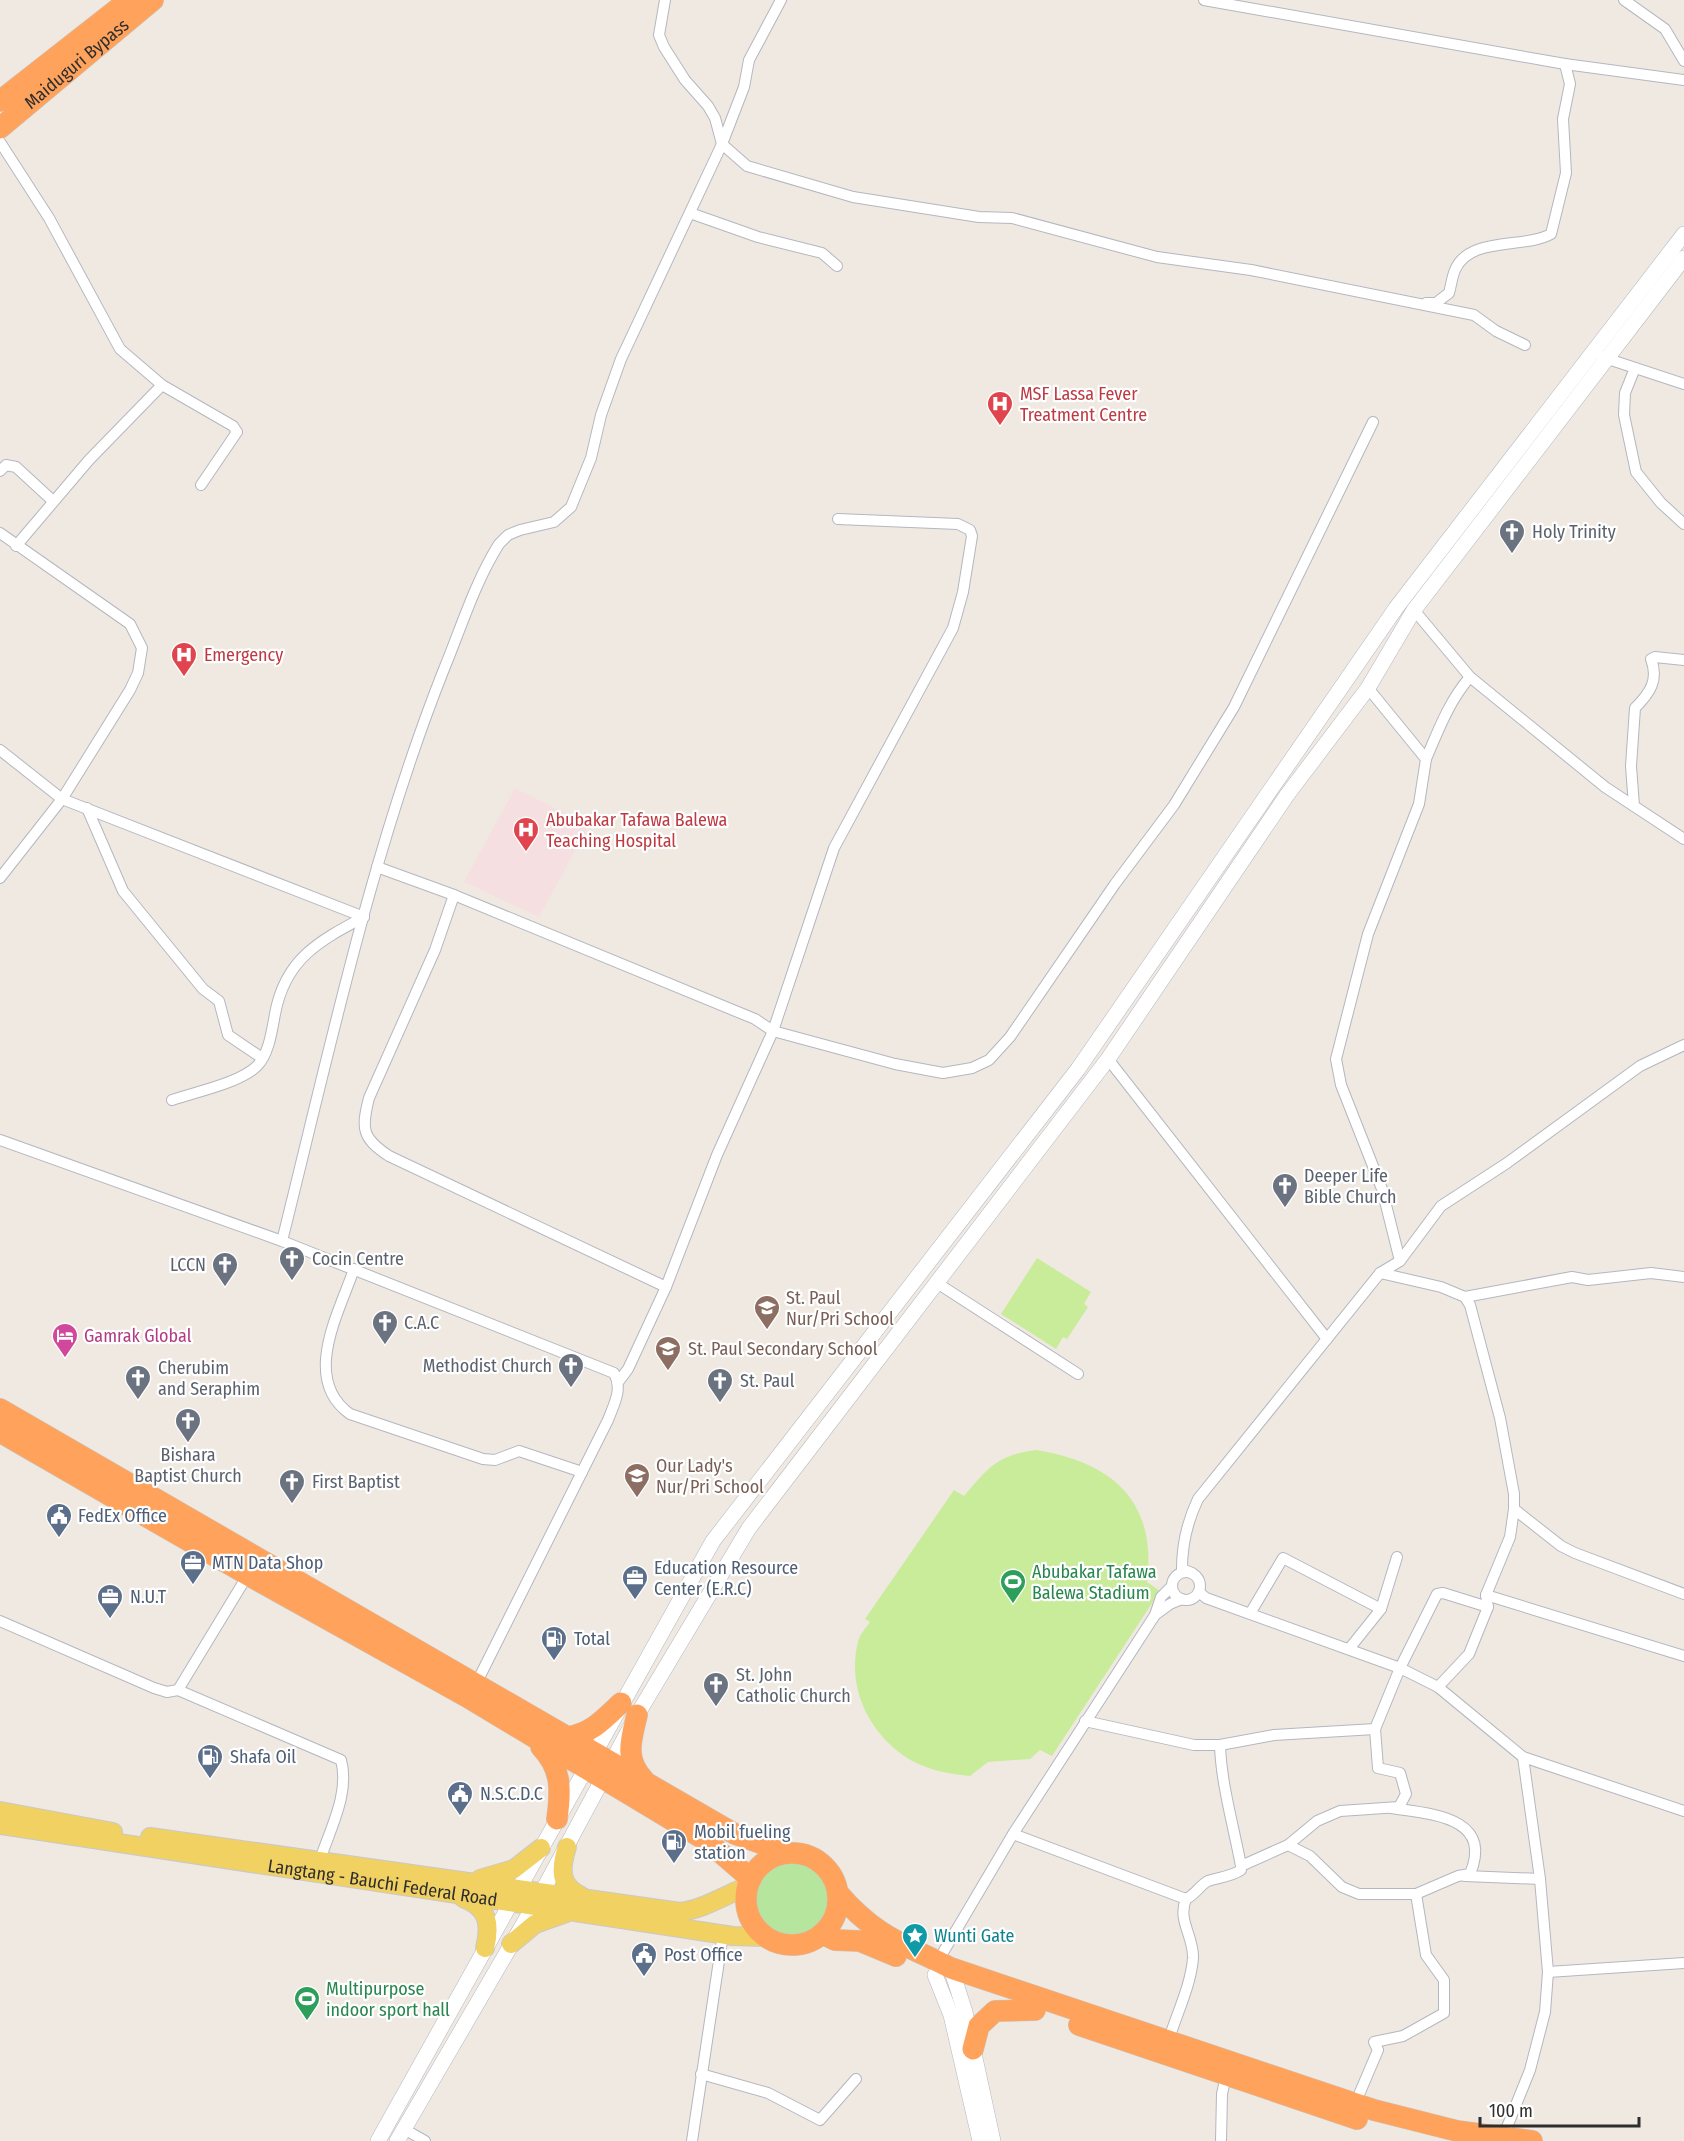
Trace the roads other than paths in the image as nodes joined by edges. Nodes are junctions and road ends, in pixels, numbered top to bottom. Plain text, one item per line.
1 (129, 0) edge
2 (153, 0) edge
3 (665, 0) edge
4 (781, 0) edge
5 (1204, 0) edge
6 (1624, 0) edge
7 (1684, 61) edge
8 (1565, 64) junction
9 (1684, 80) edge
10 (0, 101) edge
11 (0, 128) edge
12 (0, 142) edge
13 (722, 144) junction
14 (690, 213) junction
15 (1684, 234) edge
16 (1684, 258) edge
17 (837, 266) dead end
18 (1417, 303) junction
19 (1525, 345) dead end
20 (1598, 355) junction
21 (1635, 368) junction
22 (1684, 384) edge
23 (162, 385) junction
24 (1373, 422) dead end
25 (0, 471) edge
26 (201, 485) dead end
27 (53, 501) junction
28 (838, 519) dead end
29 (1684, 524) edge
30 (0, 533) edge
31 (16, 546) junction
32 (1414, 610) junction
33 (1684, 660) edge
34 (1470, 677) junction
35 (1368, 688) junction
36 (0, 750) edge
37 (1426, 759) junction
38 (62, 799) junction
39 (1634, 806) junction
40 (87, 808) junction
41 (1684, 839) edge
42 (377, 867) junction
43 (0, 878) edge
44 (454, 896) junction
45 (364, 916) junction
46 (773, 1030) junction
47 (1095, 1045) junction
48 (1684, 1046) edge
49 (262, 1058) junction
50 (1108, 1059) junction
51 (172, 1100) dead end
52 (0, 1140) edge
53 (282, 1241) junction
54 (1400, 1261) junction
55 (354, 1269) junction
56 (1380, 1273) junction
57 (1684, 1277) edge
58 (937, 1283) junction
59 (666, 1287) junction
60 (1465, 1297) junction
61 (1327, 1339) junction
62 (1078, 1374) dead end
63 (619, 1381) junction
64 (0, 1409) edge
65 (0, 1432) edge
66 (71, 1462) junction
67 (582, 1472) junction
68 (1514, 1509) junction
69 (1182, 1552) junction
70 (1397, 1557) dead end
71 (253, 1567) junction
72 (1180, 1573) junction
73 (1195, 1576) junction
74 (1172, 1586) junction
75 (1199, 1592) junction
76 (1684, 1594) edge
77 (1486, 1595) junction
78 (1182, 1599) junction
79 (1222, 1602) junction
80 (1488, 1607) junction
81 (1381, 1608) junction
82 (1251, 1612) junction
83 (1155, 1615) junction
84 (0, 1622) edge
85 (1349, 1649) junction
86 (1684, 1656) edge
87 (1400, 1668) junction
88 (477, 1682) junction
89 (1438, 1686) junction
90 (178, 1690) junction
91 (629, 1709) junction
92 (1085, 1721) junction
93 (1375, 1729) junction
94 (530, 1735) junction
95 (568, 1737) junction
96 (1220, 1745) junction
97 (1523, 1757) junction
98 (589, 1760) junction
99 (608, 1771) junction
100 (646, 1782) junction
101 (1382, 1807) junction
102 (0, 1811) edge
103 (1684, 1811) edge
104 (557, 1819) junction
105 (0, 1825) edge
106 (1013, 1833) junction
107 (1288, 1845) junction
108 (567, 1847) junction
109 (541, 1848) junction
110 (788, 1854) junction
111 (320, 1860) junction
112 (1241, 1866) junction
113 (1458, 1876) junction
114 (1540, 1879) junction
115 (466, 1881) junction
116 (749, 1883) junction
117 (838, 1893) junction
118 (450, 1894) junction
119 (1416, 1894) junction
120 (515, 1895) junction
121 (586, 1898) junction
122 (538, 1899) junction
123 (1186, 1899) junction
124 (572, 1911) junction
125 (723, 1934) junction
126 (823, 1934) junction
127 (766, 1937) junction
128 (511, 1944) junction
129 (485, 1948) junction
130 (1684, 1963) edge
131 (945, 1972) junction
132 (1548, 1972) junction
133 (1035, 2010) junction
134 (1169, 2039) junction
135 (973, 2049) junction
136 (701, 2074) junction
137 (1226, 2075) junction
138 (856, 2079) dead end
139 (1355, 2104) junction
140 (391, 2120) junction
141 (401, 2135) edge
142 (1503, 2137) junction
143 (378, 2141) edge
144 (425, 2141) edge
145 (692, 2141) edge
146 (980, 2141) edge
147 (993, 2141) edge
148 (1221, 2141) edge
149 (1438, 2141) edge
150 (1532, 2141) edge

1 - 10 highway, Maiduguri Bypass
2 - 11 highway, Maiduguri Bypass
3 - 13 street
4 - 13 street
5 - 8 street
6 - 7 street
8 - 9 street
8 - 18 street
12 - 23 street
13 - 14 street
13 - 18 street
14 - 17 street
14 - 42 street
15 - 20 street
16 - 20 street
18 - 19 street
20 - 21 street
20 - 32 street
20 - 47 street
21 - 22 street
21 - 29 street
23 - 26 street
23 - 27 street
24 - 46 street
25 - 27 street
27 - 31 street
28 - 46 street
30 - 31 street
31 - 38 street
32 - 34 street
32 - 35 street
33 - 39 street
34 - 37 street
34 - 39 street
35 - 37 street
35 - 50 street
36 - 38 street
37 - 54 street
38 - 40 street
38 - 43 street
39 - 41 street
40 - 45 street
40 - 49 street
42 - 44 street
42 - 45 street
44 - 46 street
44 - 59 street
45 - 49 street
45 - 53 street
46 - 59 street
47 - 50 street
47 - 91 street
48 - 54 street
49 - 51 street
50 - 58 street
50 - 61 street
52 - 53 street
53 - 55 street
54 - 56 street
55 - 63 street
55 - 67 street
56 - 60 street
56 - 61 street
57 - 60 street
58 - 62 street
58 - 91 street
59 - 63 street
60 - 68 street
61 - 69 street
63 - 67 street
64 - 66 highway
65 - 66 highway
66 - 71 highway
67 - 88 street
68 - 76 street
68 - 77 street
69 - 72 street
69 - 73 street
70 - 81 street
71 - 88 highway
71 - 90 street
71 - 94 highway
72 - 73 street
72 - 74 street
73 - 75 street
73 - 79 street
74 - 78 street
74 - 83 street
75 - 78 street
75 - 79 street
77 - 80 street
77 - 86 street
78 - 83 street
79 - 82 street
80 - 87 street
80 - 89 street
81 - 82 street
81 - 85 street
82 - 85 street
83 - 92 street
84 - 90 street
85 - 87 street
87 - 89 street
87 - 93 street
88 - 95 highway
89 - 97 street
90 - 111 street
91 - 95 highway
91 - 98 street
91 - 99 street
91 - 100 highway
92 - 96 street
92 - 106 street
93 - 96 street
93 - 101 street
94 - 98 highway
94 - 104 highway
95 - 98 highway
96 - 112 street
97 - 103 street
97 - 114 street
98 - 99 highway
98 - 104 street
99 - 100 highway
99 - 108 street
99 - 116 highway
100 - 110 highway
101 - 107 street
101 - 113 street
102 - 111 main road, Langtang - Bauchi Federal Road
104 - 109 street
105 - 118 main road, Langtang - Bauchi Federal Road
106 - 123 street
106 - 131 street
107 - 112 street
107 - 119 street
108 - 121 main road
108 - 122 street
109 - 115 main road
109 - 120 street
110 - 116 highway
110 - 117 highway
111 - 115 main road, Langtang - Bauchi Federal Road
112 - 123 street
113 - 114 street
113 - 119 street
114 - 132 street
115 - 120 main road, Langtang - Bauchi Federal Road
116 - 121 main road, Langtang - Bauchi Federal Road
116 - 127 highway
117 - 126 highway
117 - 131 highway
118 - 120 main road, Langtang - Bauchi Federal Road
118 - 129 main road
119 - 139 street
120 - 122 main road, Langtang - Bauchi Federal Road
120 - 129 street
121 - 122 main road, Langtang - Bauchi Federal Road
122 - 124 main road, Langtang - Bauchi Federal Road
122 - 128 street
123 - 134 street
124 - 125 main road, Langtang - Bauchi Federal Road
124 - 128 main road
125 - 127 main road, Langtang - Bauchi Federal Road
125 - 136 street
126 - 127 highway
126 - 131 highway
128 - 141 street
129 - 140 street
130 - 132 street
131 - 133 highway
131 - 134 highway
131 - 135 street
131 - 146 street
132 - 142 street
133 - 135 highway
133 - 137 highway
134 - 139 highway
135 - 147 street
136 - 138 street
136 - 145 street
137 - 148 street
137 - 149 highway
139 - 142 highway
140 - 141 street
140 - 143 street
141 - 144 street
142 - 150 highway

